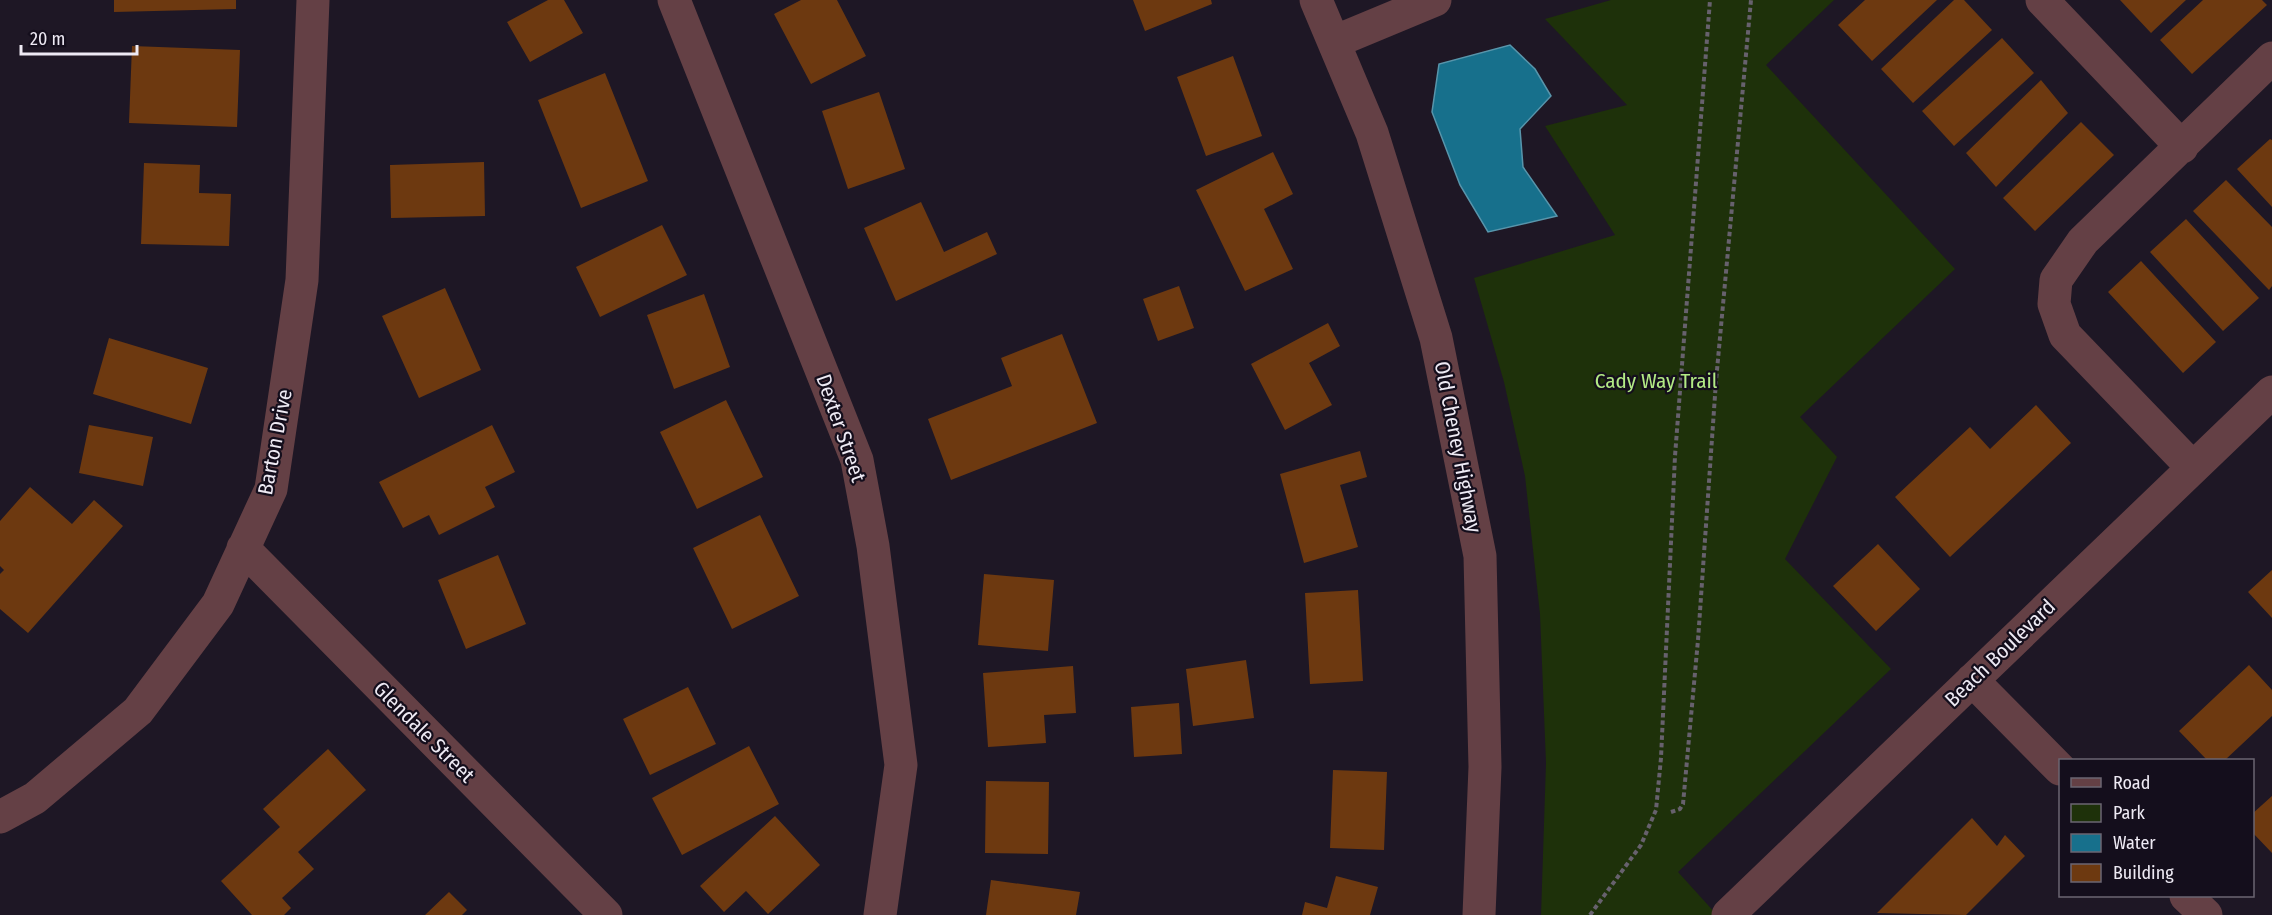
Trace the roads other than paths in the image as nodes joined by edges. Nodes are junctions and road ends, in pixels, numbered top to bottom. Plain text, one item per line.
1 (312, 0) edge
2 (675, 0) edge
3 (1316, 0) edge
4 (1435, 0) edge
5 (2042, 0) edge
6 (1334, 42) junction
7 (2272, 58) edge
8 (2182, 147) junction
9 (2272, 392) edge
10 (2193, 468) junction
11 (243, 548) junction
12 (1972, 680) junction
13 (2059, 767) edge
14 (34, 798) junction
15 (0, 817) edge
16 (0, 840) edge
17 (2187, 897) edge
18 (606, 915) edge
19 (880, 915) edge
20 (1479, 915) edge
21 (1728, 915) edge
22 (2206, 915) edge

1 - 11 street, Barton Drive
2 - 19 street, Dexter Street
3 - 6 street, Old Cheney Highway
4 - 6 street
5 - 8 street
6 - 20 street, Old Cheney Highway
7 - 8 street
8 - 10 street
9 - 10 street, Beach Boulevard
10 - 12 street, Beach Boulevard
11 - 14 street, Barton Drive
11 - 18 street, Glendale Street
12 - 13 street
12 - 21 street, Beach Boulevard
14 - 15 street, Barton Drive
14 - 16 street
17 - 22 street

